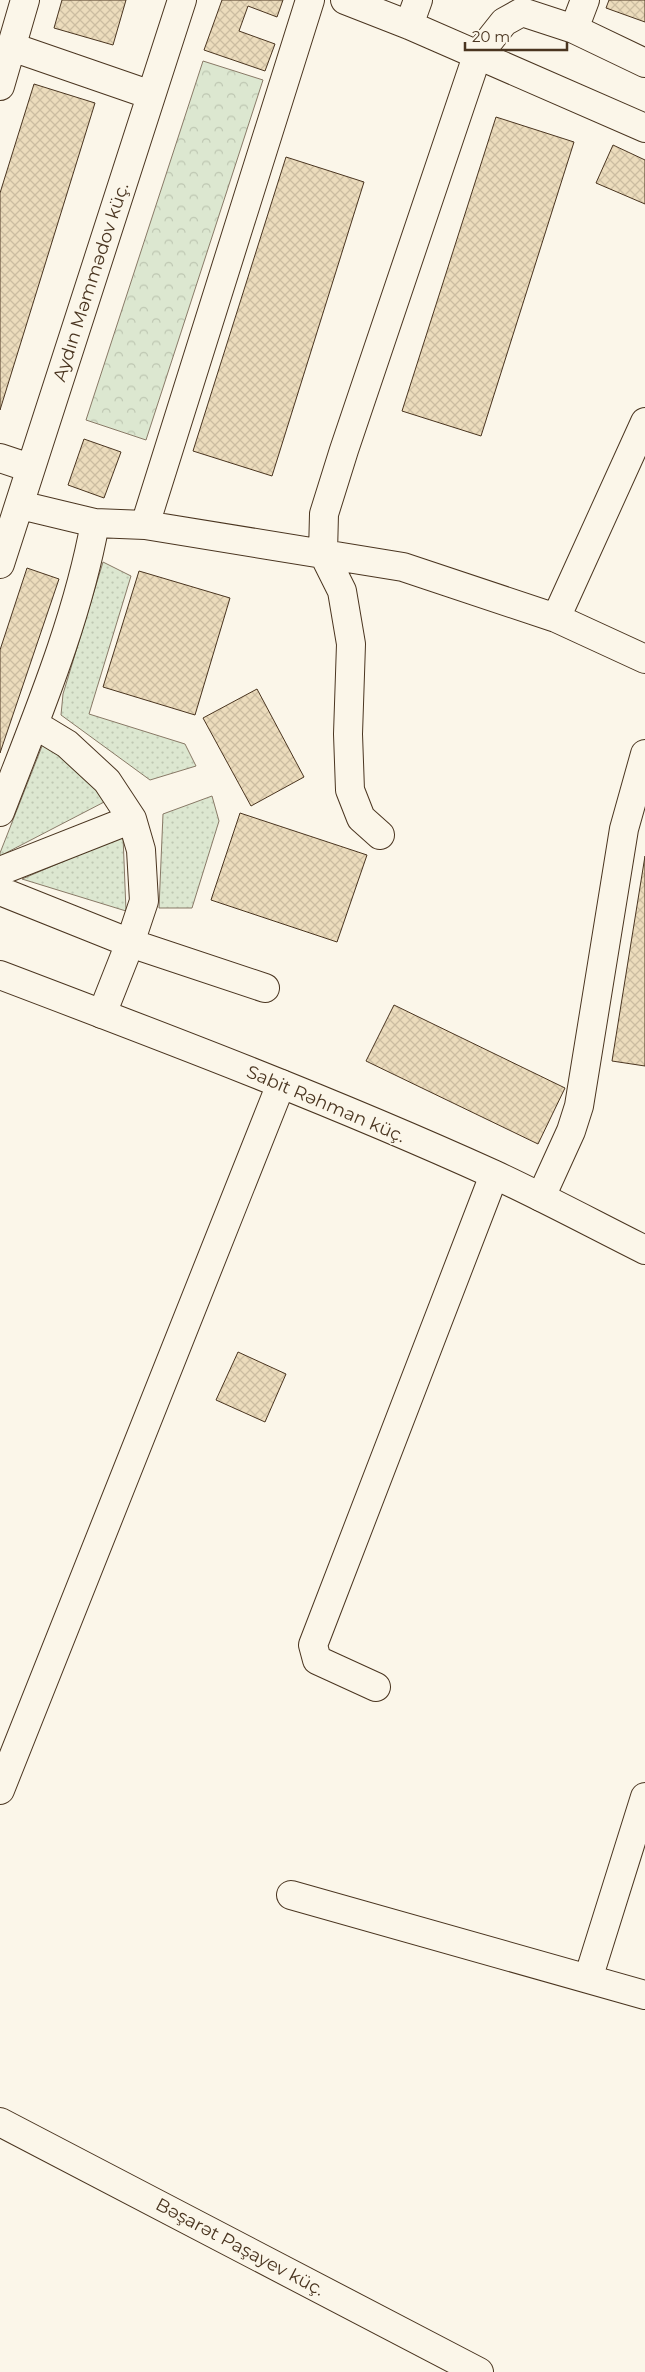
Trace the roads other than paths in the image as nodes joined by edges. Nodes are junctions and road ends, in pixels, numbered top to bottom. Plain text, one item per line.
1 (25, 0) edge
2 (182, 0) edge
3 (310, 0) edge
4 (345, 0) edge
5 (418, 0) edge
6 (585, 0) edge
7 (409, 25) junction
8 (574, 30) junction
9 (12, 47) junction
10 (477, 56) junction
11 (645, 63) edge
12 (0, 86) edge
13 (151, 95) junction
14 (645, 128) edge
15 (645, 422) edge
16 (0, 458) edge
17 (30, 468) junction
18 (20, 505) junction
19 (95, 523) junction
20 (145, 525) junction
21 (323, 553) junction
22 (0, 564) edge
23 (556, 618) junction
24 (645, 659) edge
25 (34, 724) junction
26 (645, 754) edge
27 (0, 812) edge
28 (132, 819) junction
29 (380, 835) dead end
30 (0, 871) edge
31 (0, 891) edge
32 (130, 943) junction
33 (0, 975) edge
34 (265, 988) dead end
35 (102, 1014) junction
36 (281, 1084) junction
37 (494, 1175) junction
38 (541, 1197) junction
39 (645, 1250) edge
40 (376, 1687) dead end
41 (0, 1790) edge
42 (645, 1797) edge
43 (291, 1895) dead end
44 (588, 1978) junction
45 (645, 1995) edge
46 (0, 2122) edge
47 (479, 2372) edge

1 - 9 street
2 - 13 street, Aydın Məmmədov küç.
3 - 20 street
4 - 7 street
5 - 7 street
6 - 8 street
7 - 10 street
8 - 10 street
8 - 11 street
9 - 12 street
9 - 13 street
10 - 14 street
10 - 21 street
13 - 17 street, Aydın Məmmədov küç.
15 - 23 street
16 - 17 street
17 - 18 street, Aydın Məmmədov küç.
18 - 19 street
18 - 22 street, Aydın Məmmədov küç.
19 - 20 street
19 - 25 street
20 - 21 street
21 - 23 street
21 - 29 street
23 - 24 street
25 - 27 street
25 - 28 street
26 - 38 street
28 - 30 street
28 - 32 street
31 - 32 street
32 - 34 street
32 - 35 street
33 - 35 street, Sabit Rəhman küç.
35 - 36 street, Sabit Rəhman küç.
36 - 37 street, Sabit Rəhman küç.
36 - 41 street
37 - 38 street, Sabit Rəhman küç.
37 - 40 street
38 - 39 street, Sabit Rəhman küç.
42 - 44 street
43 - 44 street
44 - 45 street
46 - 47 street, Bəşarət Paşayev küç.

